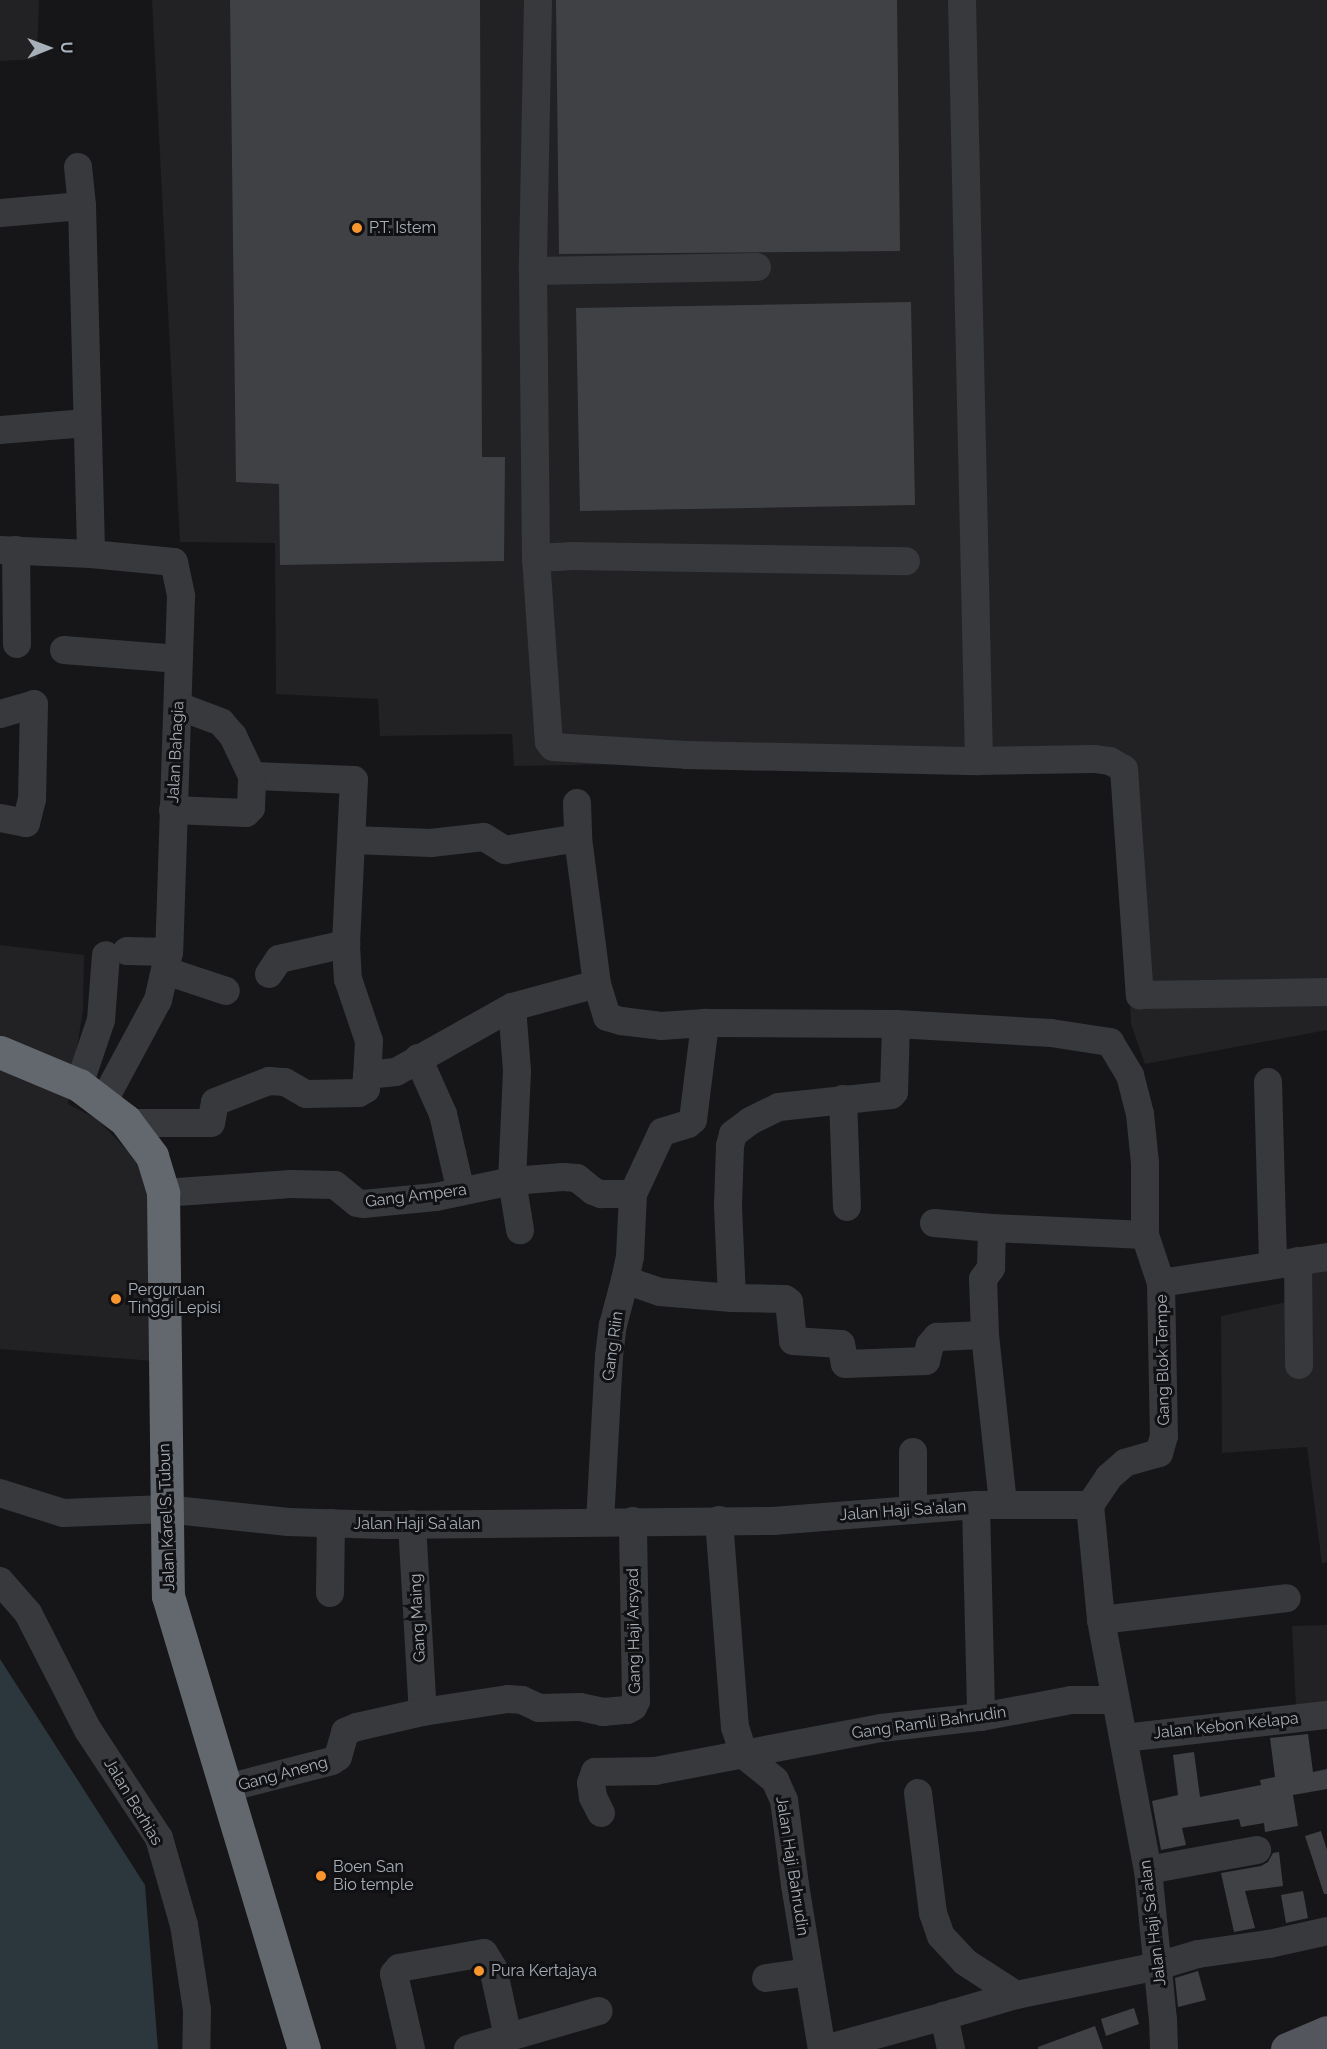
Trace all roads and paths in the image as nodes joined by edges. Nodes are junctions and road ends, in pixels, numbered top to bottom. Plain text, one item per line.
1 (538, 0) edge
2 (962, 0) edge
3 (78, 167) dead end
4 (82, 206) junction
5 (0, 213) edge
6 (757, 267) dead end
7 (533, 271) junction
8 (87, 423) junction
9 (0, 430) edge
10 (8, 550) edge
11 (91, 554) junction
12 (536, 558) junction
13 (906, 561) dead end
14 (16, 644) dead end
15 (64, 650) dead end
16 (179, 659) junction
17 (178, 706) junction
18 (0, 714) edge
19 (979, 761) junction
20 (252, 776) junction
21 (577, 803) dead end
22 (173, 810) junction
23 (0, 818) edge
24 (578, 838) junction
25 (353, 840) junction
26 (346, 944) junction
27 (167, 962) junction
28 (269, 974) dead end
29 (597, 984) junction
30 (226, 991) dead end
31 (1327, 992) edge
32 (512, 1006) junction
33 (705, 1023) junction
34 (896, 1024) junction
35 (0, 1052) edge
36 (418, 1058) junction
37 (367, 1074) junction
38 (1268, 1082) dead end
39 (91, 1094) junction
40 (843, 1099) junction
41 (128, 1124) junction
42 (513, 1180) junction
43 (461, 1192) junction
44 (163, 1193) junction
45 (633, 1194) junction
46 (847, 1207) dead end
47 (933, 1223) dead end
48 (992, 1228) junction
49 (520, 1230) dead end
50 (1145, 1235) junction
51 (1327, 1257) edge
52 (1286, 1263) junction
53 (625, 1280) junction
54 (1161, 1283) junction
55 (732, 1298) junction
56 (985, 1335) junction
57 (1299, 1365) dead end
58 (913, 1452) dead end
59 (0, 1493) edge
60 (990, 1504) junction
61 (1090, 1505) junction
62 (165, 1509) junction
63 (913, 1510) junction
64 (719, 1520) junction
65 (633, 1521) junction
66 (600, 1522) junction
67 (332, 1523) junction
68 (412, 1524) junction
69 (0, 1581) edge
70 (330, 1593) dead end
71 (1287, 1598) dead end
72 (1101, 1620) junction
73 (1114, 1700) junction
74 (423, 1712) junction
75 (1327, 1715) edge
76 (981, 1717) junction
77 (1124, 1738) junction
78 (744, 1755) junction
79 (227, 1788) junction
80 (918, 1793) dead end
81 (601, 1813) dead end
82 (1257, 1850) dead end
83 (1148, 1870) junction
84 (1327, 1931) edge
85 (1158, 1966) junction
86 (809, 1972) junction
87 (766, 1978) dead end
88 (1016, 1995) junction
89 (599, 2011) dead end
90 (944, 2016) junction
91 (1327, 2032) edge
92 (508, 2037) junction
93 (196, 2049) edge
94 (304, 2049) edge
95 (411, 2049) edge
96 (468, 2049) edge
97 (825, 2049) edge
98 (951, 2049) edge
99 (1164, 2049) edge
100 (1287, 2049) edge

1 - 7 street
2 - 19 street
3 - 4 street
4 - 5 street
4 - 8 street
6 - 7 street
7 - 12 street
8 - 9 street
8 - 11 street
10 - 11 street, Jalan Bahagia
10 - 14 street
11 - 16 street, Jalan Bahagia
12 - 13 street
12 - 19 street
15 - 16 street
16 - 17 street, Jalan Bahagia
17 - 20 street
17 - 22 street, Jalan Bahagia
18 - 23 street
19 - 31 street
20 - 22 street
20 - 25 street
21 - 24 street
22 - 27 street, Jalan Bahagia
24 - 25 street
24 - 29 street
25 - 26 street
26 - 28 street
26 - 37 street
27 - 30 street
27 - 39 street, Jalan Bahagia
27 - 39 street
29 - 32 street
29 - 33 street
32 - 36 street
32 - 42 street
33 - 34 street
33 - 45 street
34 - 40 street
34 - 50 street
35 - 39 highway, Jalan Karel S. Tubun
36 - 37 street
36 - 43 street
37 - 41 street
38 - 52 street
39 - 41 highway, Jalan Karel S. Tubun
40 - 46 street
40 - 55 street
41 - 44 highway, Jalan Karel S. Tubun
42 - 43 street, Gang Ampera
42 - 45 street, Gang Ampera
42 - 49 street
43 - 44 street, Gang Ampera
44 - 62 highway, Jalan Karel S. Tubun
45 - 53 street, Gang Riin
47 - 48 street
48 - 50 street
48 - 56 street
50 - 54 street
51 - 52 street
52 - 54 street
52 - 57 street
53 - 55 street
53 - 66 street, Gang Riin
54 - 61 street, Gang Blok Tempe
55 - 56 street
56 - 60 street
58 - 63 street
59 - 62 street, Jalan Haji Sa'alan
60 - 61 street, Jalan Haji Sa'alan
60 - 63 street, Jalan Haji Sa'alan
60 - 76 street
61 - 72 street, Jalan Haji Sa'alan
62 - 67 street, Jalan Haji Sa'alan
62 - 79 highway, Jalan Karel S. Tubun
63 - 64 street, Jalan Haji Sa'alan
64 - 65 street, Jalan Haji Sa'alan
64 - 78 street
65 - 66 street, Jalan Haji Sa'alan
65 - 74 street, Gang Haji Arsyad
66 - 68 street, Jalan Haji Sa'alan
67 - 68 street, Jalan Haji Sa'alan
67 - 70 street
68 - 74 street, Gang Maing
69 - 93 street, Jalan Berhias
71 - 72 street
72 - 73 street, Jalan Haji Sa'alan
73 - 76 street, Gang Ramli Bahrudin
73 - 77 street, Jalan Haji Sa'alan
74 - 79 street, Gang Aneng
75 - 77 street, Jalan Kebon Kelapa
76 - 78 street, Gang Ramli Bahrudin
77 - 83 street, Jalan Haji Sa'alan
78 - 81 street, Gang Ramli Bahrudin
78 - 86 street, Jalan Haji Bahrudin
79 - 94 highway, Jalan Karel S. Tubun
80 - 88 street
82 - 83 street
83 - 85 street, Jalan Haji Sa'alan
84 - 85 street
85 - 88 street
85 - 99 street, Jalan Haji Sa'alan
86 - 87 street
86 - 97 street, Jalan Haji Bahrudin
88 - 90 street
89 - 92 street
90 - 97 street
90 - 98 street
91 - 100 main road
92 - 95 street
92 - 96 street

